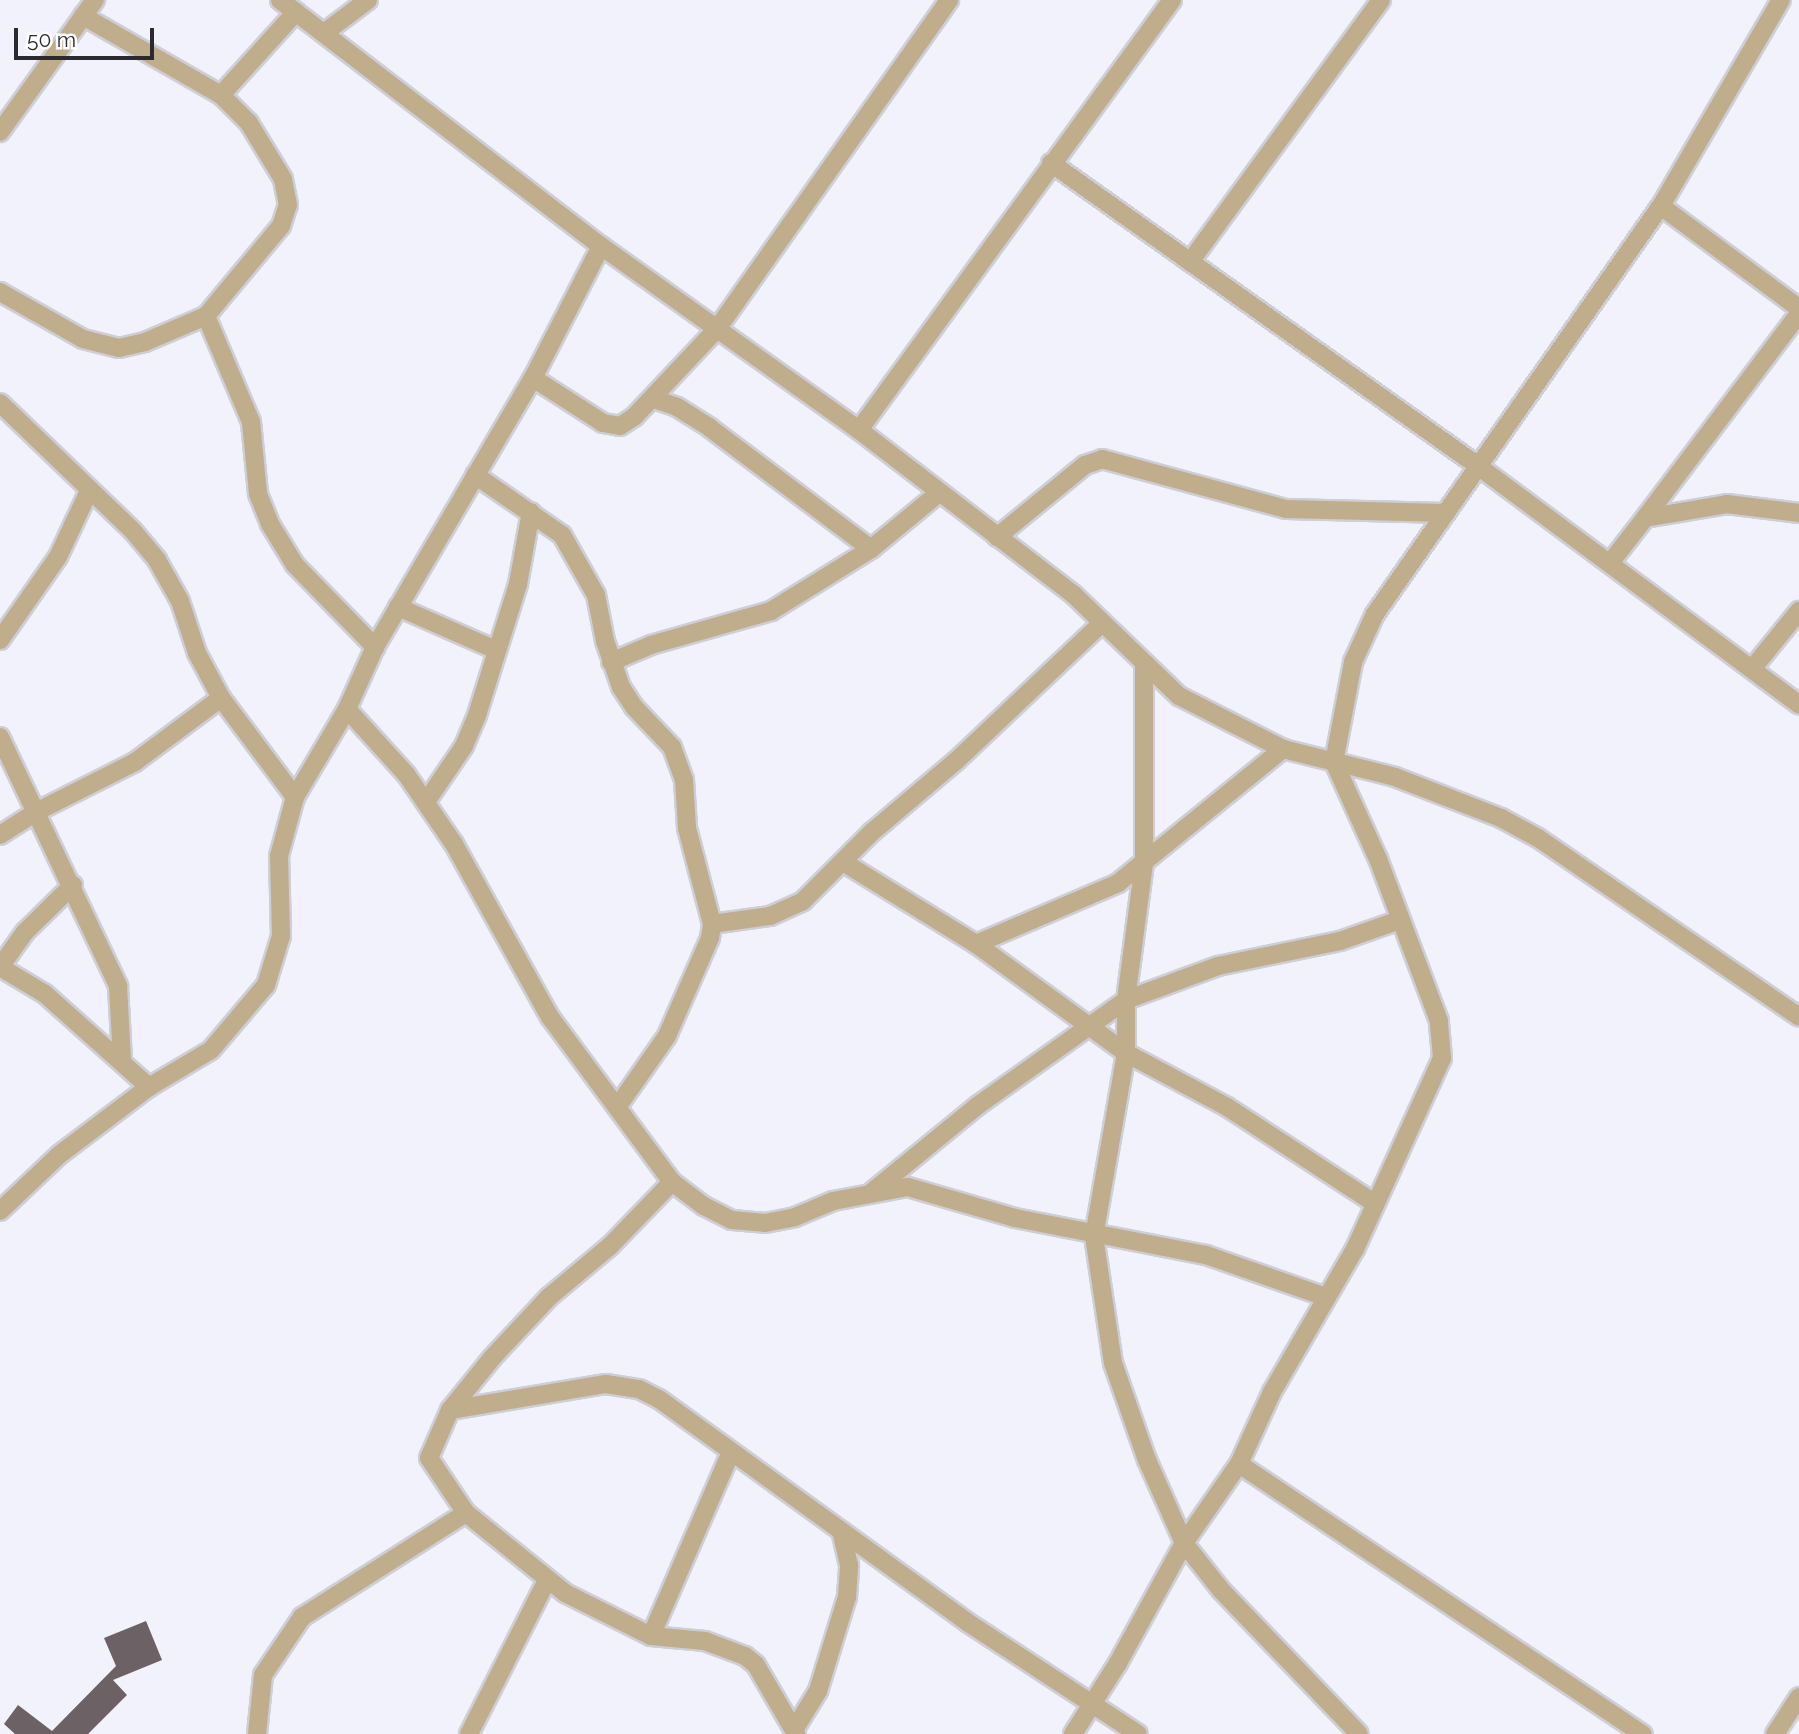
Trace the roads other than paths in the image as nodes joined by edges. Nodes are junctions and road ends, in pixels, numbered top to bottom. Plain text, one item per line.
1 (95, 0) edge
2 (280, 0) edge
3 (368, 0) edge
4 (949, 0) edge
5 (1172, 0) edge
6 (1381, 0) edge
7 (1782, 0) edge
8 (296, 12) junction
9 (83, 16) junction
10 (324, 33) junction
11 (221, 95) junction
12 (0, 132) edge
13 (1051, 163) junction
14 (1661, 206) junction
15 (601, 246) junction
16 (1190, 262) junction
17 (0, 292) edge
18 (1799, 311) edge
19 (206, 316) junction
20 (717, 329) junction
21 (533, 377) junction
22 (654, 399) junction
23 (0, 403) edge
24 (859, 430) junction
25 (1478, 466) junction
26 (475, 474) junction
27 (89, 491) junction
28 (939, 492) junction
29 (531, 513) junction
30 (1446, 513) junction
31 (1799, 513) edge
32 (1645, 518) junction
33 (997, 537) junction
34 (871, 549) junction
35 (1610, 563) junction
36 (398, 607) junction
37 (1799, 611) edge
38 (1102, 624) junction
39 (0, 640) edge
40 (375, 647) junction
41 (496, 650) junction
42 (611, 662) junction
43 (1144, 664) junction
44 (1752, 669) junction
45 (221, 698) junction
46 (1799, 704) edge
47 (347, 709) junction
48 (0, 737) edge
49 (1283, 749) junction
50 (1334, 762) junction
51 (295, 797) junction
52 (426, 802) junction
53 (36, 811) junction
54 (0, 835) edge
55 (843, 862) junction
56 (1144, 863) junction
57 (73, 885) junction
58 (1400, 920) junction
59 (712, 924) junction
60 (976, 944) junction
61 (1126, 1000) junction
62 (1799, 1017) edge
63 (1091, 1024) junction
64 (1126, 1053) junction
65 (122, 1061) junction
66 (149, 1087) junction
67 (618, 1106) junction
68 (672, 1182) junction
69 (871, 1192) junction
70 (1374, 1203) junction
71 (0, 1211) edge
72 (1094, 1236) junction
73 (1326, 1297) junction
74 (450, 1410) junction
75 (731, 1452) junction
76 (1239, 1464) junction
77 (466, 1513) junction
78 (842, 1531) junction
79 (1184, 1543) junction
80 (547, 1580) junction
81 (652, 1636) junction
82 (1799, 1697) edge
83 (1090, 1707) junction
84 (795, 1732) edge
85 (257, 1734) edge
86 (469, 1734) edge
87 (1073, 1734) edge
88 (1138, 1734) edge
89 (1359, 1734) edge
90 (1643, 1734) edge
91 (1775, 1734) edge

1 - 9 street
2 - 8 street
3 - 10 street
4 - 20 street
5 - 13 street
6 - 16 street
7 - 14 street
8 - 10 street
8 - 11 street
9 - 11 street
9 - 12 street
10 - 15 street
11 - 19 street
13 - 16 street
13 - 24 street
14 - 18 street
14 - 25 street
15 - 20 street
15 - 21 street
16 - 25 street
17 - 19 street
18 - 32 street
19 - 40 street
20 - 22 street
20 - 24 street
21 - 22 street
21 - 26 street
22 - 34 street
23 - 27 street
24 - 28 street
25 - 30 street
25 - 35 street
26 - 29 street
26 - 36 street
27 - 39 street
27 - 45 street
28 - 33 street
28 - 34 street
29 - 41 street
29 - 42 street
30 - 33 street
30 - 50 street
31 - 32 street
32 - 35 street
33 - 38 street
34 - 42 street
35 - 44 street
36 - 40 street
36 - 41 street
37 - 44 street
38 - 43 street
38 - 55 street
40 - 47 street
41 - 52 street
42 - 59 street
43 - 49 street
43 - 56 street
44 - 46 street
45 - 51 street
45 - 53 street
47 - 51 street
47 - 52 street
48 - 53 street
49 - 50 street
49 - 56 street
50 - 58 street
50 - 62 street
51 - 66 street
52 - 67 street
53 - 54 street
53 - 57 street
55 - 59 street
55 - 60 street
56 - 60 street
56 - 61 street
57 - 65 street
57 - 65 street
58 - 61 street
58 - 70 street
59 - 67 street
60 - 63 street
61 - 63 street
61 - 64 street
63 - 64 street
63 - 69 street
64 - 70 street
64 - 72 street
65 - 66 street
66 - 71 street
67 - 68 street
68 - 69 street
68 - 74 street
69 - 72 street
70 - 73 street
72 - 73 street
72 - 79 street
73 - 76 street
74 - 75 street
74 - 77 street
75 - 78 street
75 - 81 street
76 - 79 street
76 - 90 street
77 - 80 street
77 - 85 street
78 - 83 street
78 - 84 street
79 - 83 street
79 - 89 street
80 - 81 street
80 - 86 street
81 - 84 street
82 - 91 street
83 - 87 street
83 - 88 street

